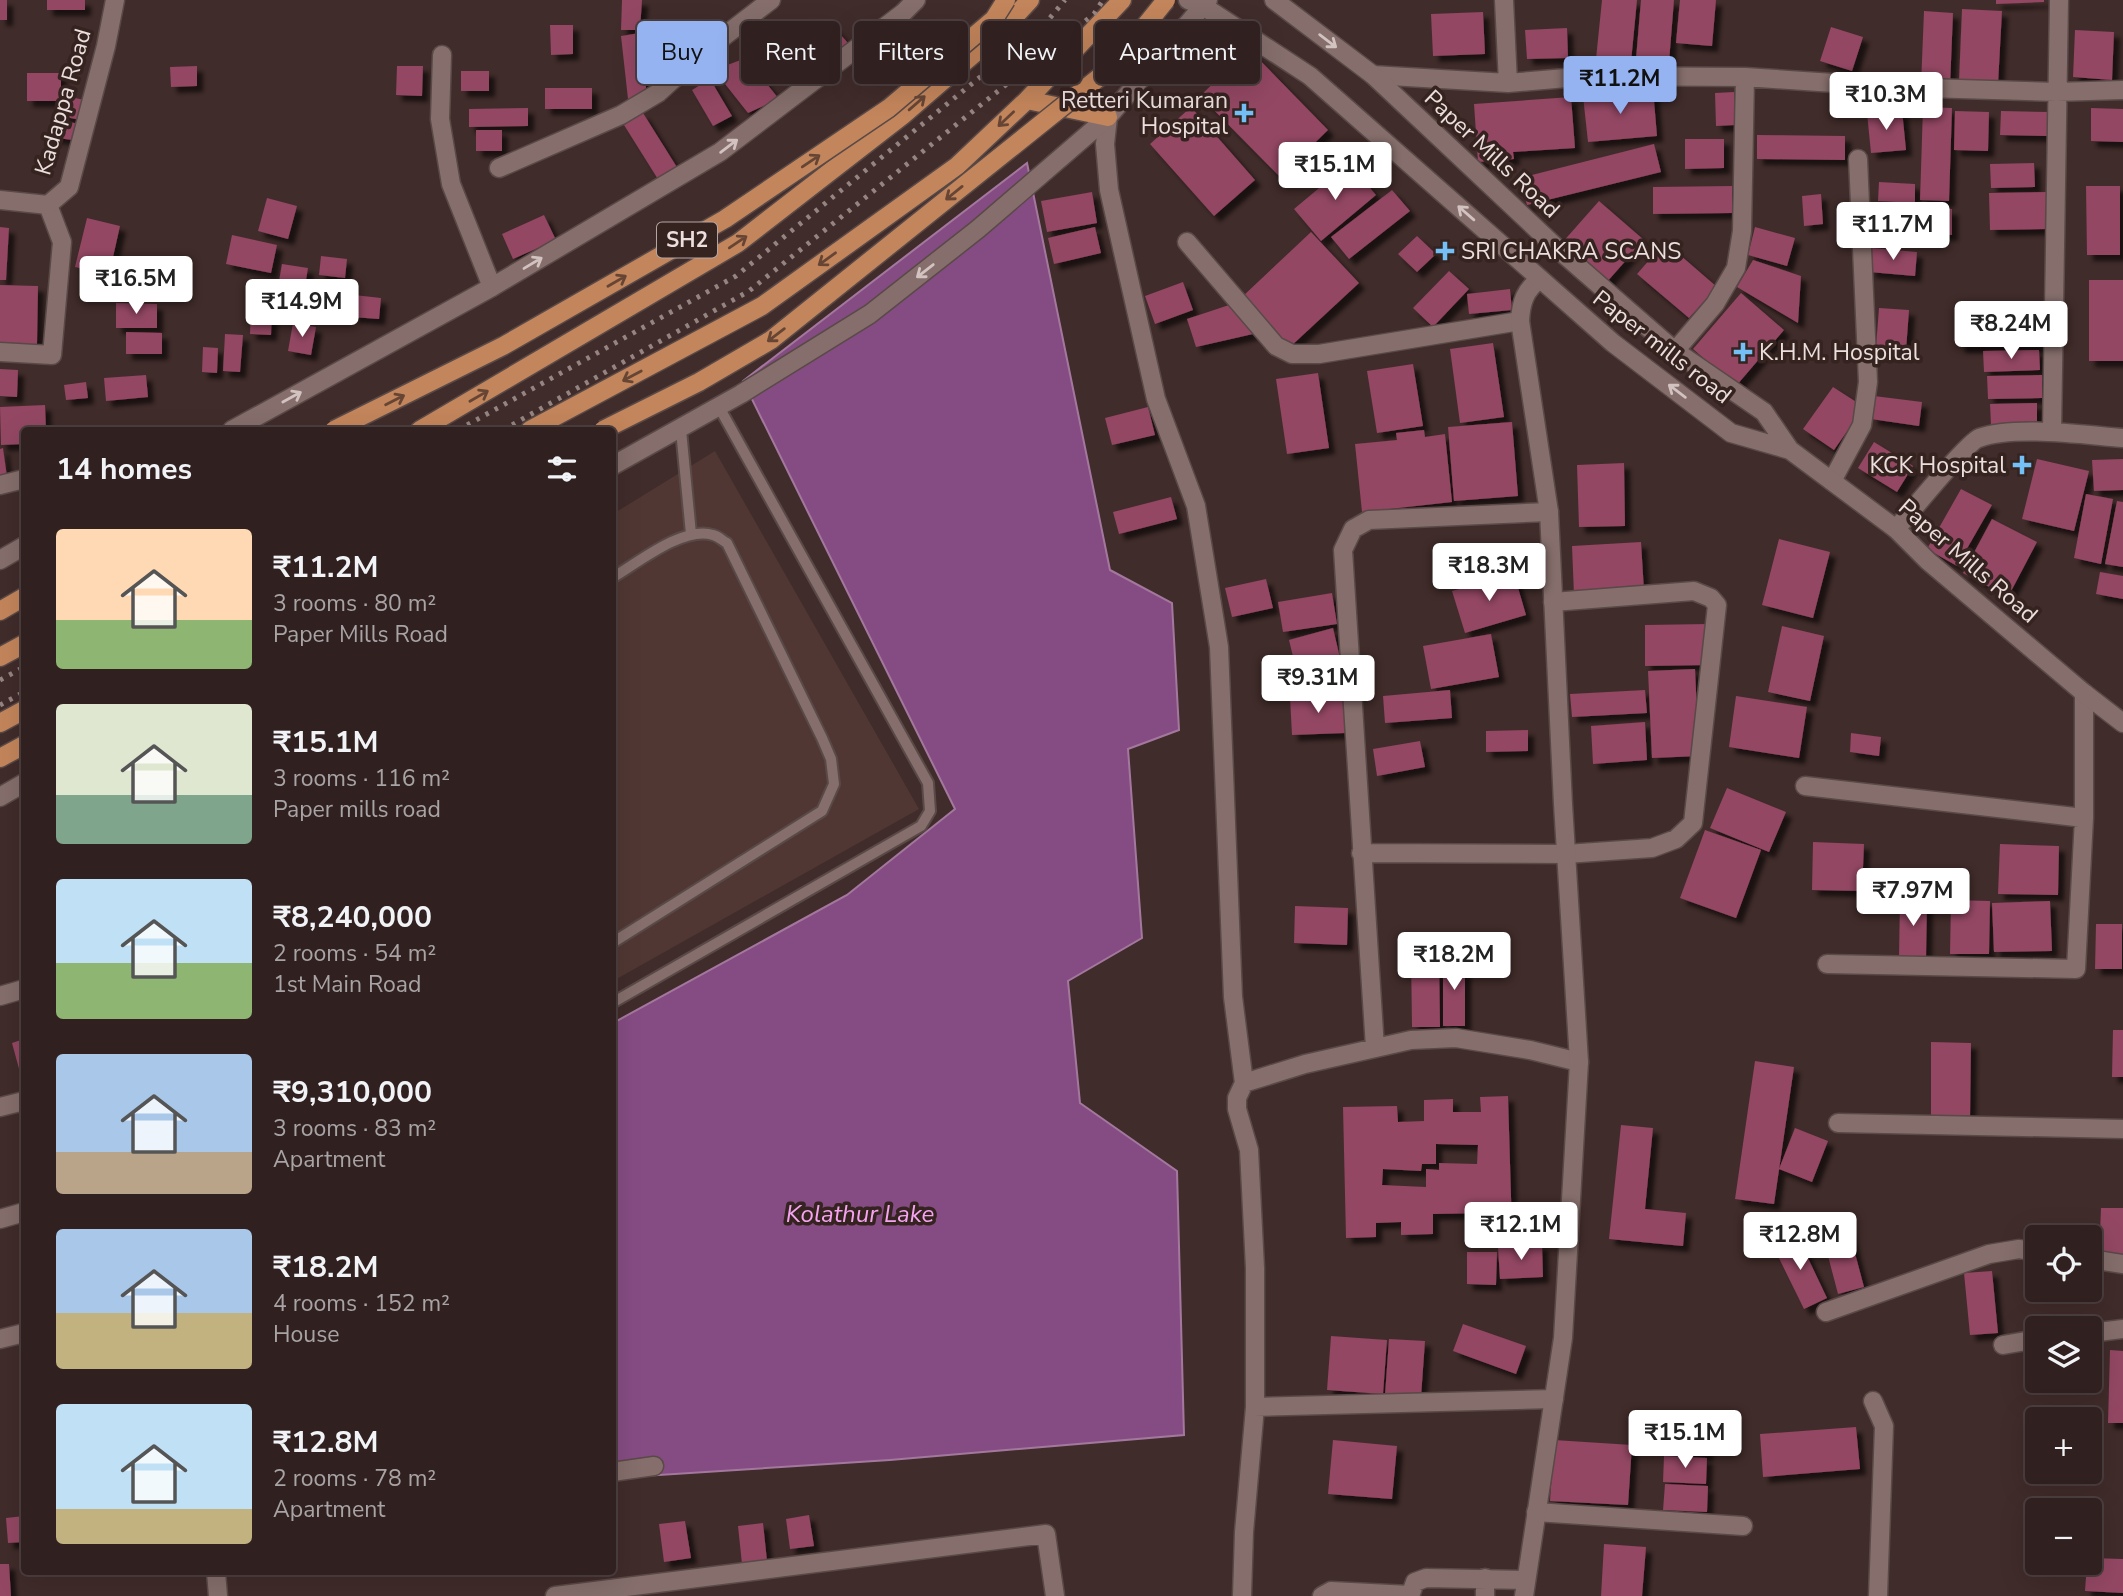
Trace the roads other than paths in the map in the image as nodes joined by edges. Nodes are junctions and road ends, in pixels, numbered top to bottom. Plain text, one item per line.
1 (115, 0) edge
2 (771, 0) edge
3 (916, 0) edge
4 (992, 0) edge
5 (1006, 0) edge
6 (1030, 0) edge
7 (1122, 0) edge
8 (1166, 0) edge
9 (1274, 0) edge
10 (1504, 0) edge
11 (2059, 0) edge
12 (1200, 2) edge
13 (1001, 21) edge
14 (1011, 21) edge
15 (982, 48) edge
16 (442, 55) dead end
17 (1373, 75) junction
18 (1745, 77) junction
19 (1508, 83) junction
20 (2123, 90) edge
21 (2056, 92) junction
22 (1027, 100) junction
23 (1108, 117) junction
24 (1857, 159) dead end
25 (499, 168) dead end
26 (0, 200) edge
27 (48, 205) junction
28 (1187, 242) dead end
29 (1540, 279) junction
30 (492, 287) junction
31 (1520, 321) junction
32 (1675, 351) junction
33 (0, 352) edge
34 (719, 407) junction
35 (237, 427) edge
36 (340, 427) edge
37 (425, 427) edge
38 (536, 427) edge
39 (609, 427) edge
40 (681, 429) junction
41 (2052, 432) junction
42 (2123, 438) edge
43 (1790, 450) junction
44 (616, 464) edge
45 (21, 480) edge
46 (1832, 481) junction
47 (0, 485) edge
48 (1549, 512) junction
49 (1896, 529) junction
50 (691, 534) junction
51 (21, 548) edge
52 (0, 560) edge
53 (616, 576) edge
54 (21, 599) edge
55 (1553, 601) junction
56 (0, 611) edge
57 (21, 646) edge
58 (0, 657) edge
59 (2084, 693) junction
60 (21, 711) edge
61 (0, 723) edge
62 (2123, 723) edge
63 (21, 747) edge
64 (0, 758) edge
65 (21, 785) edge
66 (1805, 786) dead end
67 (0, 797) edge
68 (2084, 818) junction
69 (1361, 853) junction
70 (1566, 854) junction
71 (616, 940) edge
72 (1827, 964) dead end
73 (21, 990) edge
74 (0, 996) edge
75 (616, 1001) edge
76 (1375, 1048) junction
77 (1579, 1062) junction
78 (1244, 1083) junction
79 (21, 1102) edge
80 (0, 1107) edge
81 (1838, 1124) dead end
82 (2123, 1129) edge
83 (21, 1213) edge
84 (0, 1219) edge
85 (2025, 1250) edge
86 (2102, 1261) edge
87 (2123, 1264) edge
88 (1826, 1312) dead end
89 (2123, 1329) edge
90 (2102, 1331) edge
91 (21, 1334) edge
92 (0, 1339) edge
93 (2025, 1341) edge
94 (2003, 1345) dead end
95 (1554, 1399) junction
96 (1873, 1401) dead end
97 (1255, 1407) junction
98 (654, 1466) dead end
99 (616, 1471) edge
100 (1536, 1512) junction
101 (1742, 1526) dead end
102 (216, 1575) edge
103 (1485, 1587) edge
104 (1525, 1588) edge
105 (1410, 1595) edge
106 (218, 1596) edge
107 (555, 1596) edge
108 (1055, 1596) edge
109 (1242, 1596) edge
110 (1322, 1596) edge
111 (1878, 1596) edge

1 - 27 street, Kadappa Road
2 - 25 street
30 -> 3 street
4 - 13 main road
36 -> 5 main road, SH2, bridge
6 - 14 main road
7 - 22 main road
8 -> 39 main road, bridge
9 -> 17 street, Paper Mills Road
10 - 19 street
11 - 21 street
12 - 23 street
29 -> 12 street, Paper mills road
37 -> 15 main road
16 - 30 street
17 - 19 street
17 - 32 street, Paper Mills Road
18 - 19 street
18 - 21 street
18 - 32 street
20 - 21 street
21 - 41 street
22 - 23 main road
22 -> 38 main road
23 -> 34 street
23 - 78 street
24 - 46 street
26 - 27 street, Kadappa Road
27 - 33 street
28 - 31 street
29 - 31 street
43 -> 29 street, Paper mills road
35 -> 30 street
31 - 48 street
32 - 43 street, Paper Mills Road
34 - 40 street
34 - 75 lane
40 - 44 street
40 - 50 lane
41 - 42 street
41 - 49 street
43 - 46 street, Paper Mills Road
45 - 47 street
46 - 49 street, Paper Mills Road
48 - 55 street
48 - 69 street
49 - 59 street, Paper Mills Road
50 - 53 lane
50 - 71 lane
51 - 52 street
54 - 56 main road
55 - 70 street
55 - 70 street
57 - 58 main road
59 - 62 street, Paper Mills Road
59 - 68 street
60 - 61 main road
63 - 64 main road
65 - 67 street
66 - 68 street
68 - 72 street
69 - 70 street
69 - 76 street
70 - 77 street
73 - 74 street
76 - 77 street
76 - 78 street
77 - 95 street
78 - 97 street
79 - 80 street
81 - 82 street
83 - 84 street
85 - 88 street
86 - 87 street
89 - 90 street
91 - 92 street
93 - 94 street
95 - 97 street
95 - 100 street
96 - 111 street
97 - 109 street
98 - 99 street
100 - 101 street
100 - 104 street
102 - 106 street
103 - 104 street
103 - 105 street
105 - 110 street
107 - 108 street

